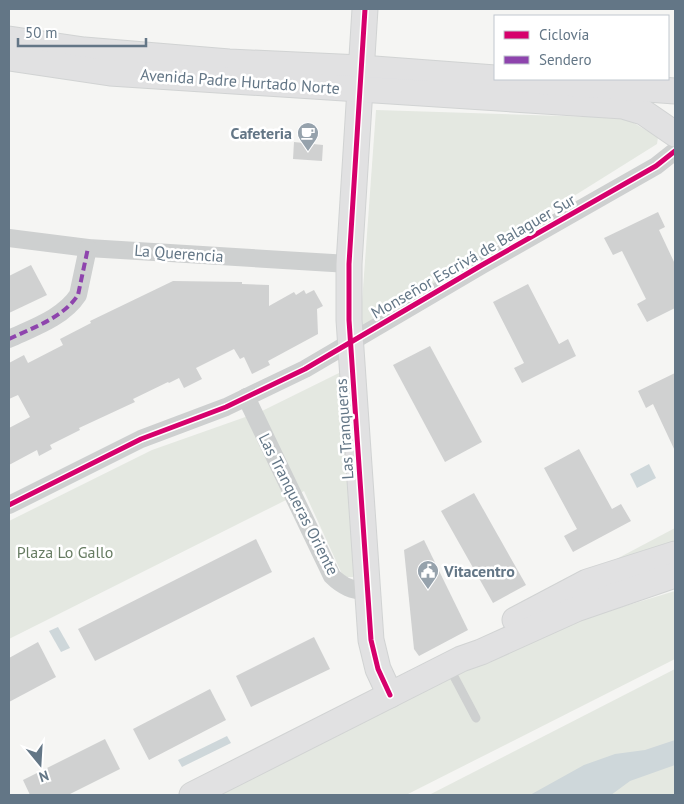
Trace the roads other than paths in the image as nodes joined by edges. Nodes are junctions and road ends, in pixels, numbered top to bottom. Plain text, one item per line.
1 (365, 9) edge
2 (9, 39) edge
3 (9, 58) edge
4 (360, 78) junction
5 (494, 78) edge
6 (522, 80) edge
7 (675, 91) edge
8 (675, 134) edge
9 (675, 151) edge
10 (9, 238) edge
11 (88, 248) junction
12 (349, 264) junction
13 (9, 339) edge
14 (350, 342) junction
15 (246, 397) junction
16 (9, 505) edge
17 (675, 554) edge
18 (675, 575) edge
19 (368, 592) junction
20 (454, 662) junction
21 (390, 695) junction
22 (476, 718) dead end
23 (192, 795) edge

1 - 4 street, Las Tranqueras
2 - 4 street, Avenida Padre Hurtado Norte
3 - 4 street, Avenida Padre Hurtado Norte
4 - 5 street, Avenida Padre Hurtado Norte
4 - 8 street, Avenida Padre Hurtado Norte
4 - 12 street, Las Tranqueras
6 - 7 street
9 - 14 street, Monseñor Escrivá de Balaguer Sur
10 - 11 street, La Querencia
11 - 12 street, La Querencia
11 - 13 street
12 - 14 street, Las Tranqueras
14 - 15 street, Monseñor Escrivá de Balaguer Sur
14 - 19 street, Las Tranqueras
15 - 16 street, Monseñor Escrivá de Balaguer Sur
15 - 19 street, Las Tranqueras Oriente
17 - 20 street
18 - 20 street
19 - 21 street, Las Tranqueras
20 - 21 street
20 - 22 lane
21 - 23 street

